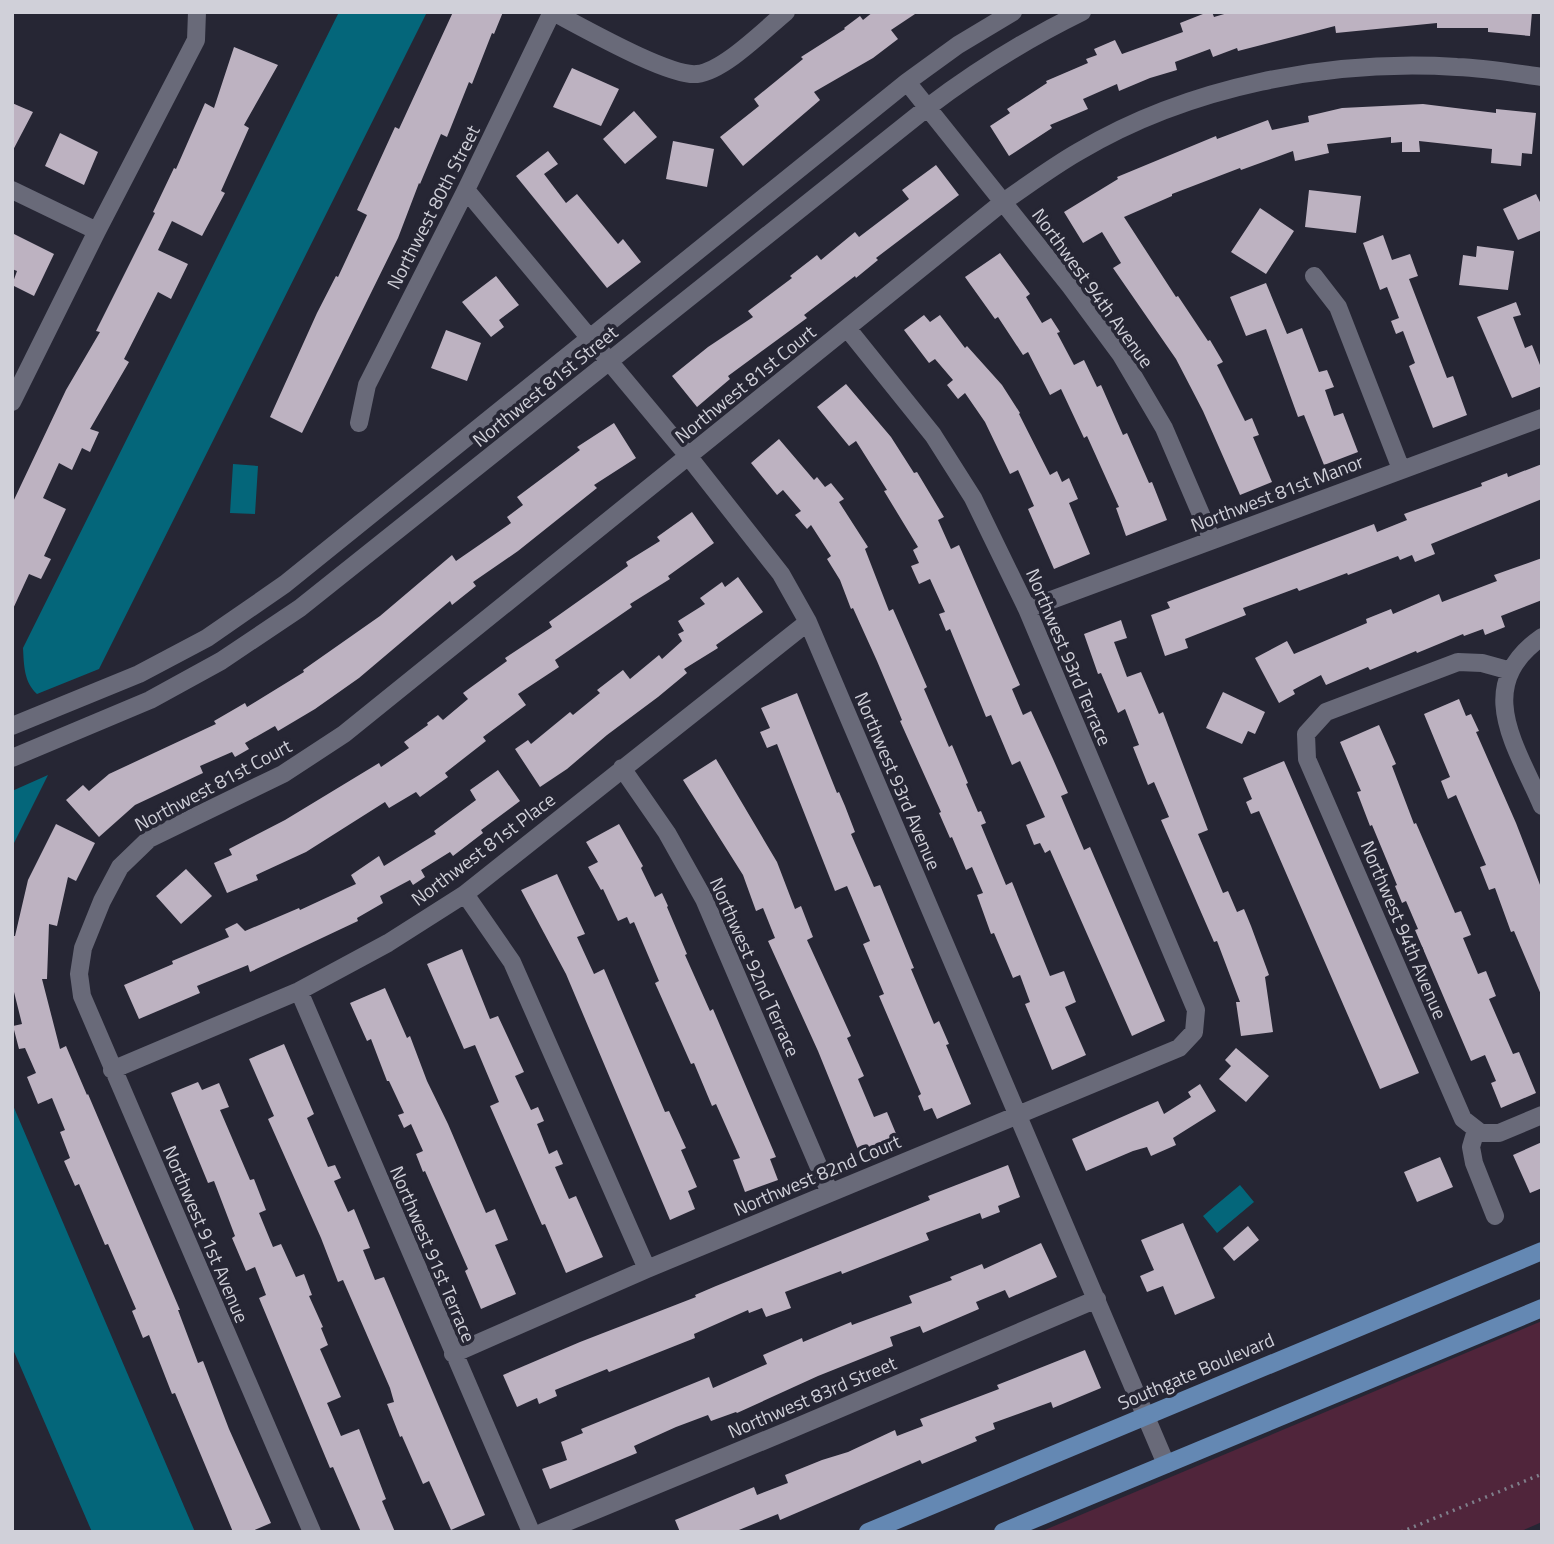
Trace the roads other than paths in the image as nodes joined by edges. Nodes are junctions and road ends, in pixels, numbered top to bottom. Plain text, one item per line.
1 (197, 12) edge
2 (552, 12) edge
3 (786, 12) edge
4 (1013, 12) edge
5 (1082, 12) edge
6 (1542, 77) edge
7 (907, 82) junction
8 (928, 107) junction
9 (12, 190) edge
10 (466, 190) junction
11 (1003, 202) junction
12 (97, 231) junction
13 (1314, 276) dead end
14 (847, 328) junction
15 (590, 337) junction
16 (609, 361) junction
17 (12, 402) edge
18 (1542, 418) edge
19 (359, 423) dead end
20 (690, 457) junction
21 (1401, 469) junction
22 (1212, 540) junction
23 (1027, 609) junction
24 (808, 622) junction
25 (1542, 637) edge
26 (1511, 671) junction
27 (12, 726) edge
28 (12, 758) edge
29 (622, 768) junction
30 (1542, 806) edge
31 (465, 894) junction
32 (83, 948) joint
33 (299, 991) junction
34 (1194, 1032) joint
35 (112, 1070) junction
36 (1017, 1114) junction
37 (1542, 1115) edge
38 (1479, 1131) junction
39 (830, 1193) junction
40 (1496, 1216) dead end
41 (1542, 1251) edge
42 (647, 1269) junction
43 (1097, 1299) junction
44 (1542, 1308) edge
45 (453, 1354) junction
46 (1147, 1415) junction
47 (1166, 1464) junction
48 (312, 1532) edge
49 (531, 1532) edge
50 (543, 1532) edge
51 (868, 1532) edge
52 (1003, 1532) edge

1 - 12 street
2 - 3 street
2 - 10 street, Northwest 80th Street
4 - 7 street, Northwest 81st Street
5 - 8 street, Northwest 81st Street
6 - 11 street, Northwest 81st Court
7 - 8 street, Northwest 94th Avenue
7 - 15 street, Northwest 81st Street
8 - 11 street, Northwest 94th Avenue
8 - 16 street, Northwest 81st Street
9 - 12 street
10 - 15 street, Northwest 93rd Avenue
10 - 19 street, Northwest 80th Street
11 - 14 street, Northwest 81st Court
11 - 22 street, Northwest 94th Avenue
12 - 17 street
13 - 21 street
14 - 20 street, Northwest 81st Court
14 - 23 street, Northwest 93rd Terrace
15 - 16 street, Northwest 93rd Avenue
15 - 27 street, Northwest 81st Street
16 - 20 street, Northwest 93rd Avenue
16 - 28 street, Northwest 81st Street
18 - 21 street, Northwest 81st Manor
20 - 24 street, Northwest 93rd Avenue
20 - 32 street, Northwest 81st Court
21 - 22 street, Northwest 81st Manor
22 - 23 street, Northwest 81st Manor
23 - 34 street, Northwest 93rd Terrace
24 - 29 street, Northwest 81st Place
24 - 36 street, Northwest 93rd Avenue
25 - 26 street
26 - 30 street
26 - 38 street, Northwest 94th Avenue
29 - 31 street, Northwest 81st Place
29 - 39 street, Northwest 92nd Terrace
31 - 33 street, Northwest 81st Place
31 - 42 street
32 - 35 street, Northwest 91st Avenue
33 - 35 street, Northwest 81st Place
33 - 45 street, Northwest 91st Terrace
34 - 36 street, Northwest 82nd Court
35 - 48 street, Northwest 91st Avenue
36 - 39 street, Northwest 82nd Court
36 - 43 street, Northwest 93rd Avenue
37 - 38 street
38 - 40 street
39 - 42 street, Northwest 82nd Court
41 - 46 main road, Southgate Boulevard
42 - 45 street, Northwest 82nd Court
43 - 46 street, Northwest 93rd Avenue
43 - 50 street, Northwest 83rd Street
44 - 47 main road
45 - 49 street, Northwest 91st Terrace
46 - 47 street, Northwest 93rd Avenue
46 - 51 main road, Southgate Boulevard
47 - 52 main road

